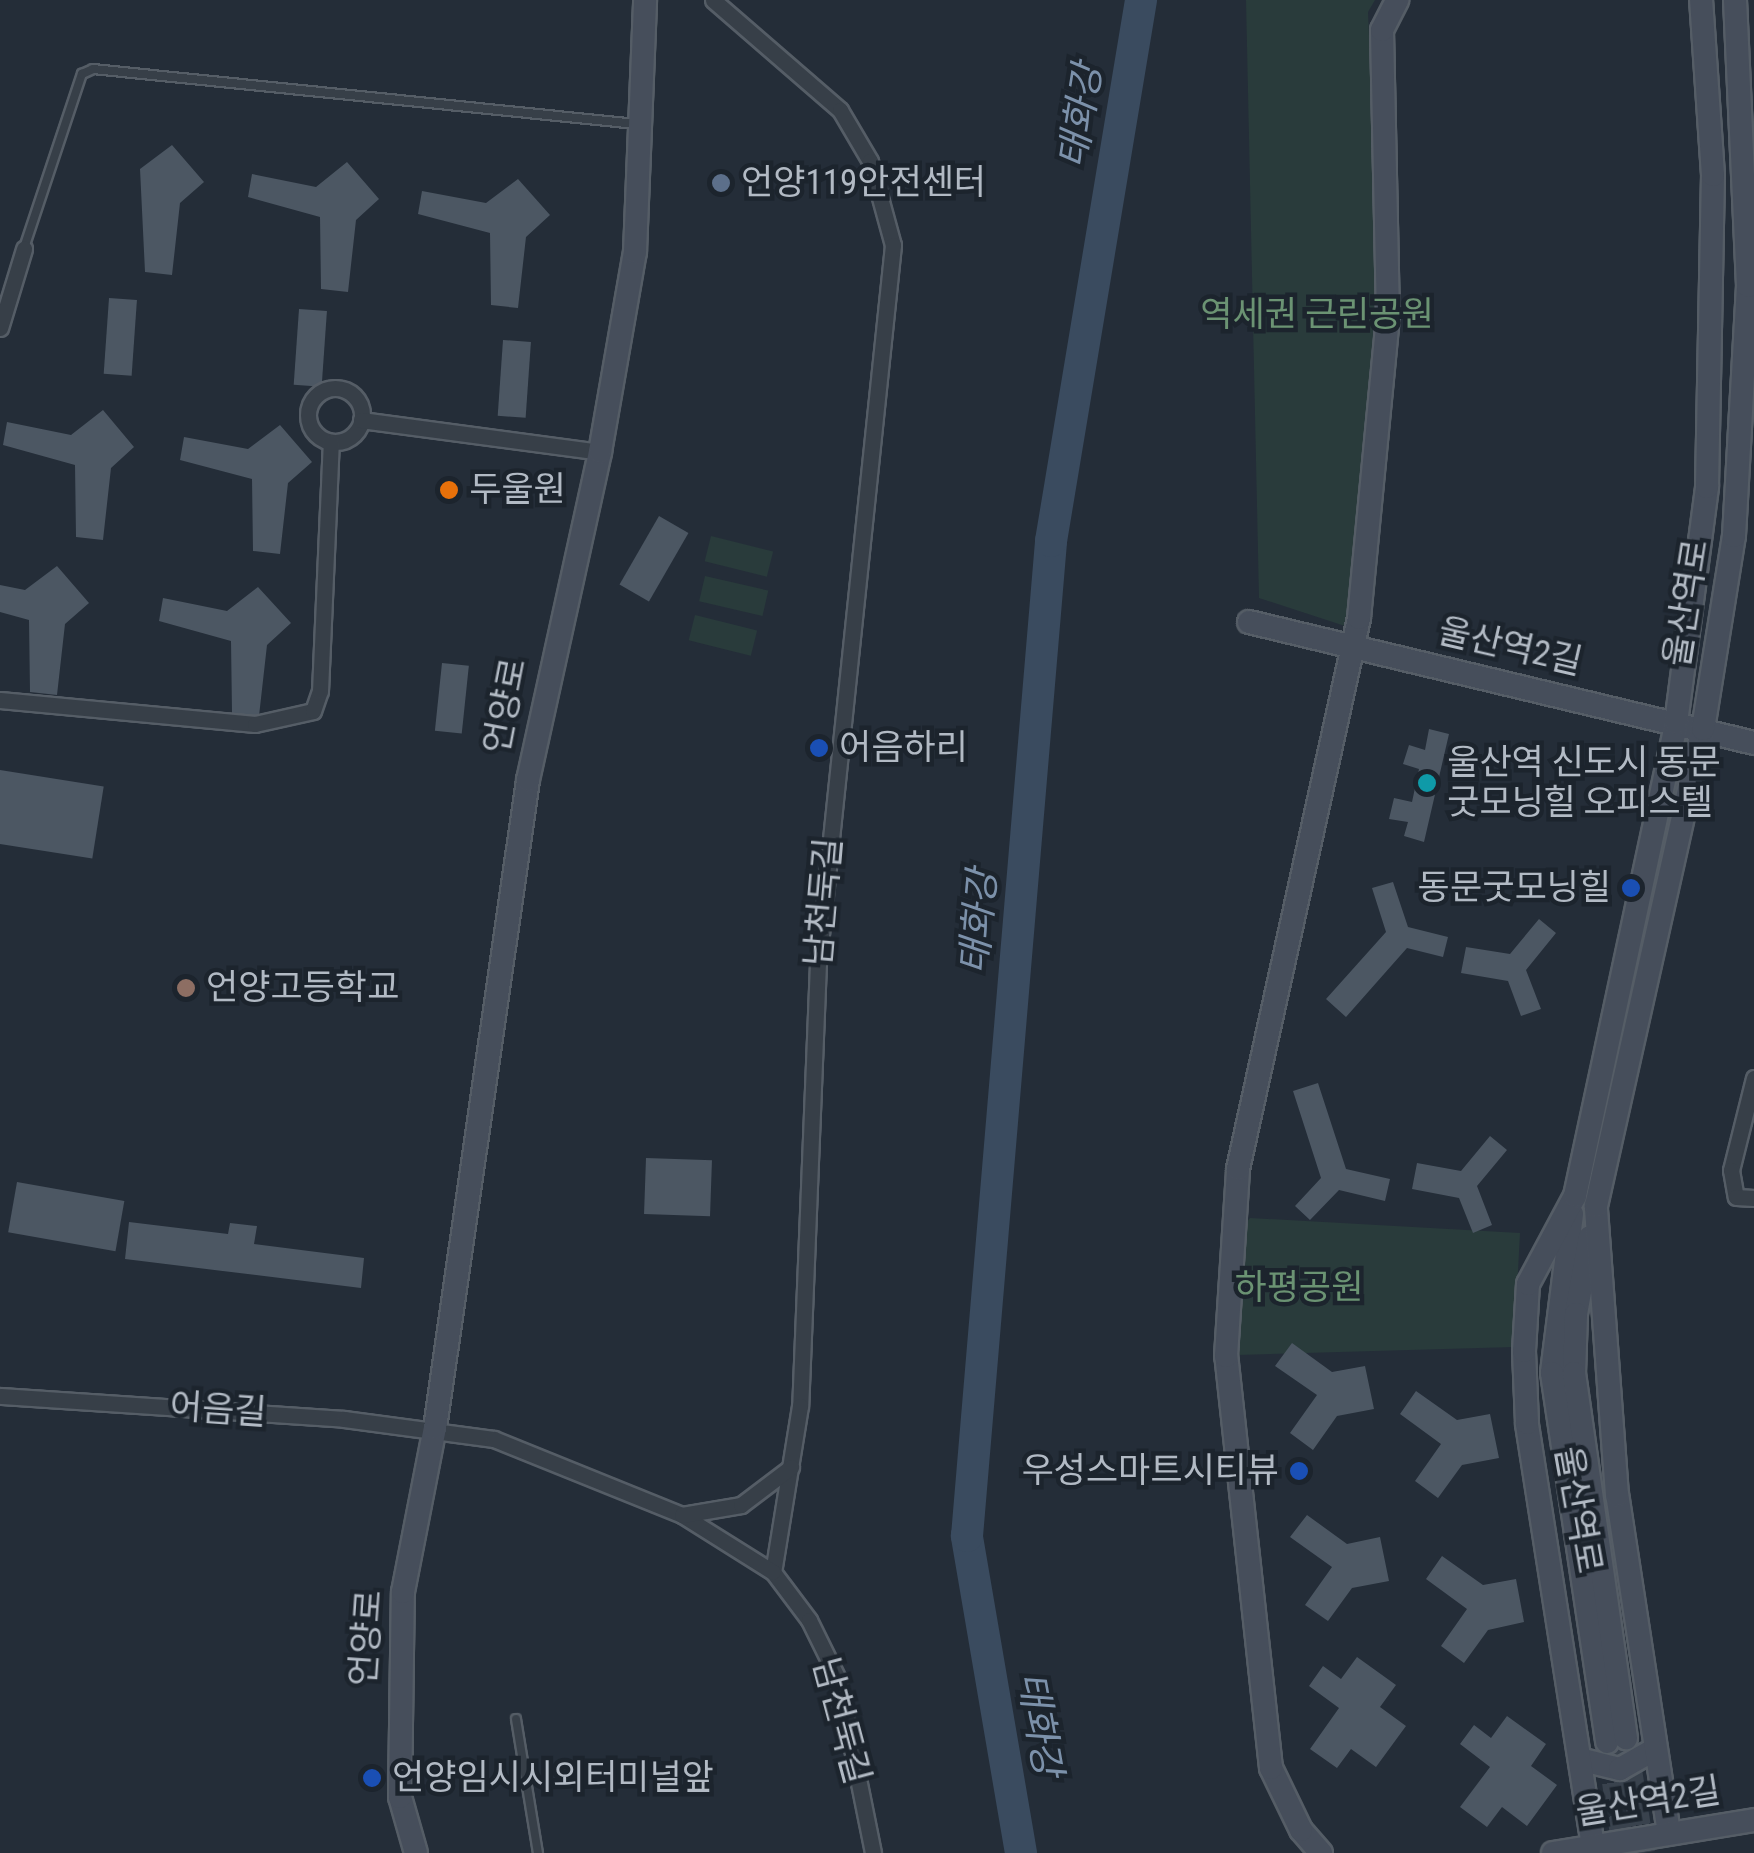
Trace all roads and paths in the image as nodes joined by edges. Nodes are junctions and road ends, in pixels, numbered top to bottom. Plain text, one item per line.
1 (645, 0) edge
2 (713, 0) edge
3 (1397, 0) edge
4 (1702, 0) edge
5 (1735, 0) edge
6 (645, 124) junction
7 (23, 252) joint
8 (0, 328) edge
9 (362, 420) junction
10 (332, 442) junction
11 (600, 452) junction
12 (1249, 622) dead end
13 (1353, 646) junction
14 (0, 700) edge
15 (1676, 723) junction
16 (1702, 729) junction
17 (1754, 743) edge
18 (1754, 1078) edge
19 (1754, 1198) edge
20 (1586, 1201) junction
21 (0, 1396) edge
22 (435, 1428) junction
23 (790, 1467) junction
24 (682, 1514) junction
25 (773, 1572) junction
26 (516, 1718) dead end
27 (1616, 1740) tunnel mouth
28 (1655, 1749) junction
29 (1583, 1760) junction
30 (1754, 1820) edge
31 (1669, 1833) junction
32 (1593, 1846) junction
33 (416, 1853) edge
34 (538, 1853) edge
35 (873, 1853) edge
36 (1321, 1853) edge
37 (1553, 1853) edge

1 - 6 main road, 언양로
2 - 23 street, 남천둑길
3 - 13 main road
4 - 15 main road, 울산역로
5 - 16 main road, 울산역로
6 - 7 lane
6 - 11 main road, 언양로
7 - 8 street
9 - 10 street
9 - 10 street
9 - 11 street
10 - 14 street
11 - 22 main road, 언양로
12 - 13 main road, 울산역2길
13 - 15 main road, 울산역2길
13 - 36 main road
15 - 16 main road, 울산역2길
15 - 20 main road, 울산역로
16 - 17 main road, 울산역2길
16 - 20 main road, 울산역로
18 - 19 street
20 - 27 main road, 울산역로
20 - 28 main road, 울산역로
20 - 29 main road, 울산역로
21 - 22 street, 어음길
22 - 24 street
22 - 33 main road, 언양로
23 - 24 street
23 - 25 street, 남천둑길
24 - 25 street
25 - 35 street, 남천둑길
26 - 34 lane
28 - 29 main road
28 - 31 main road, 울산역로
29 - 32 main road, 울산역로
30 - 31 main road, 울산역2길
31 - 32 main road, 울산역2길
32 - 37 main road, 울산역2길

